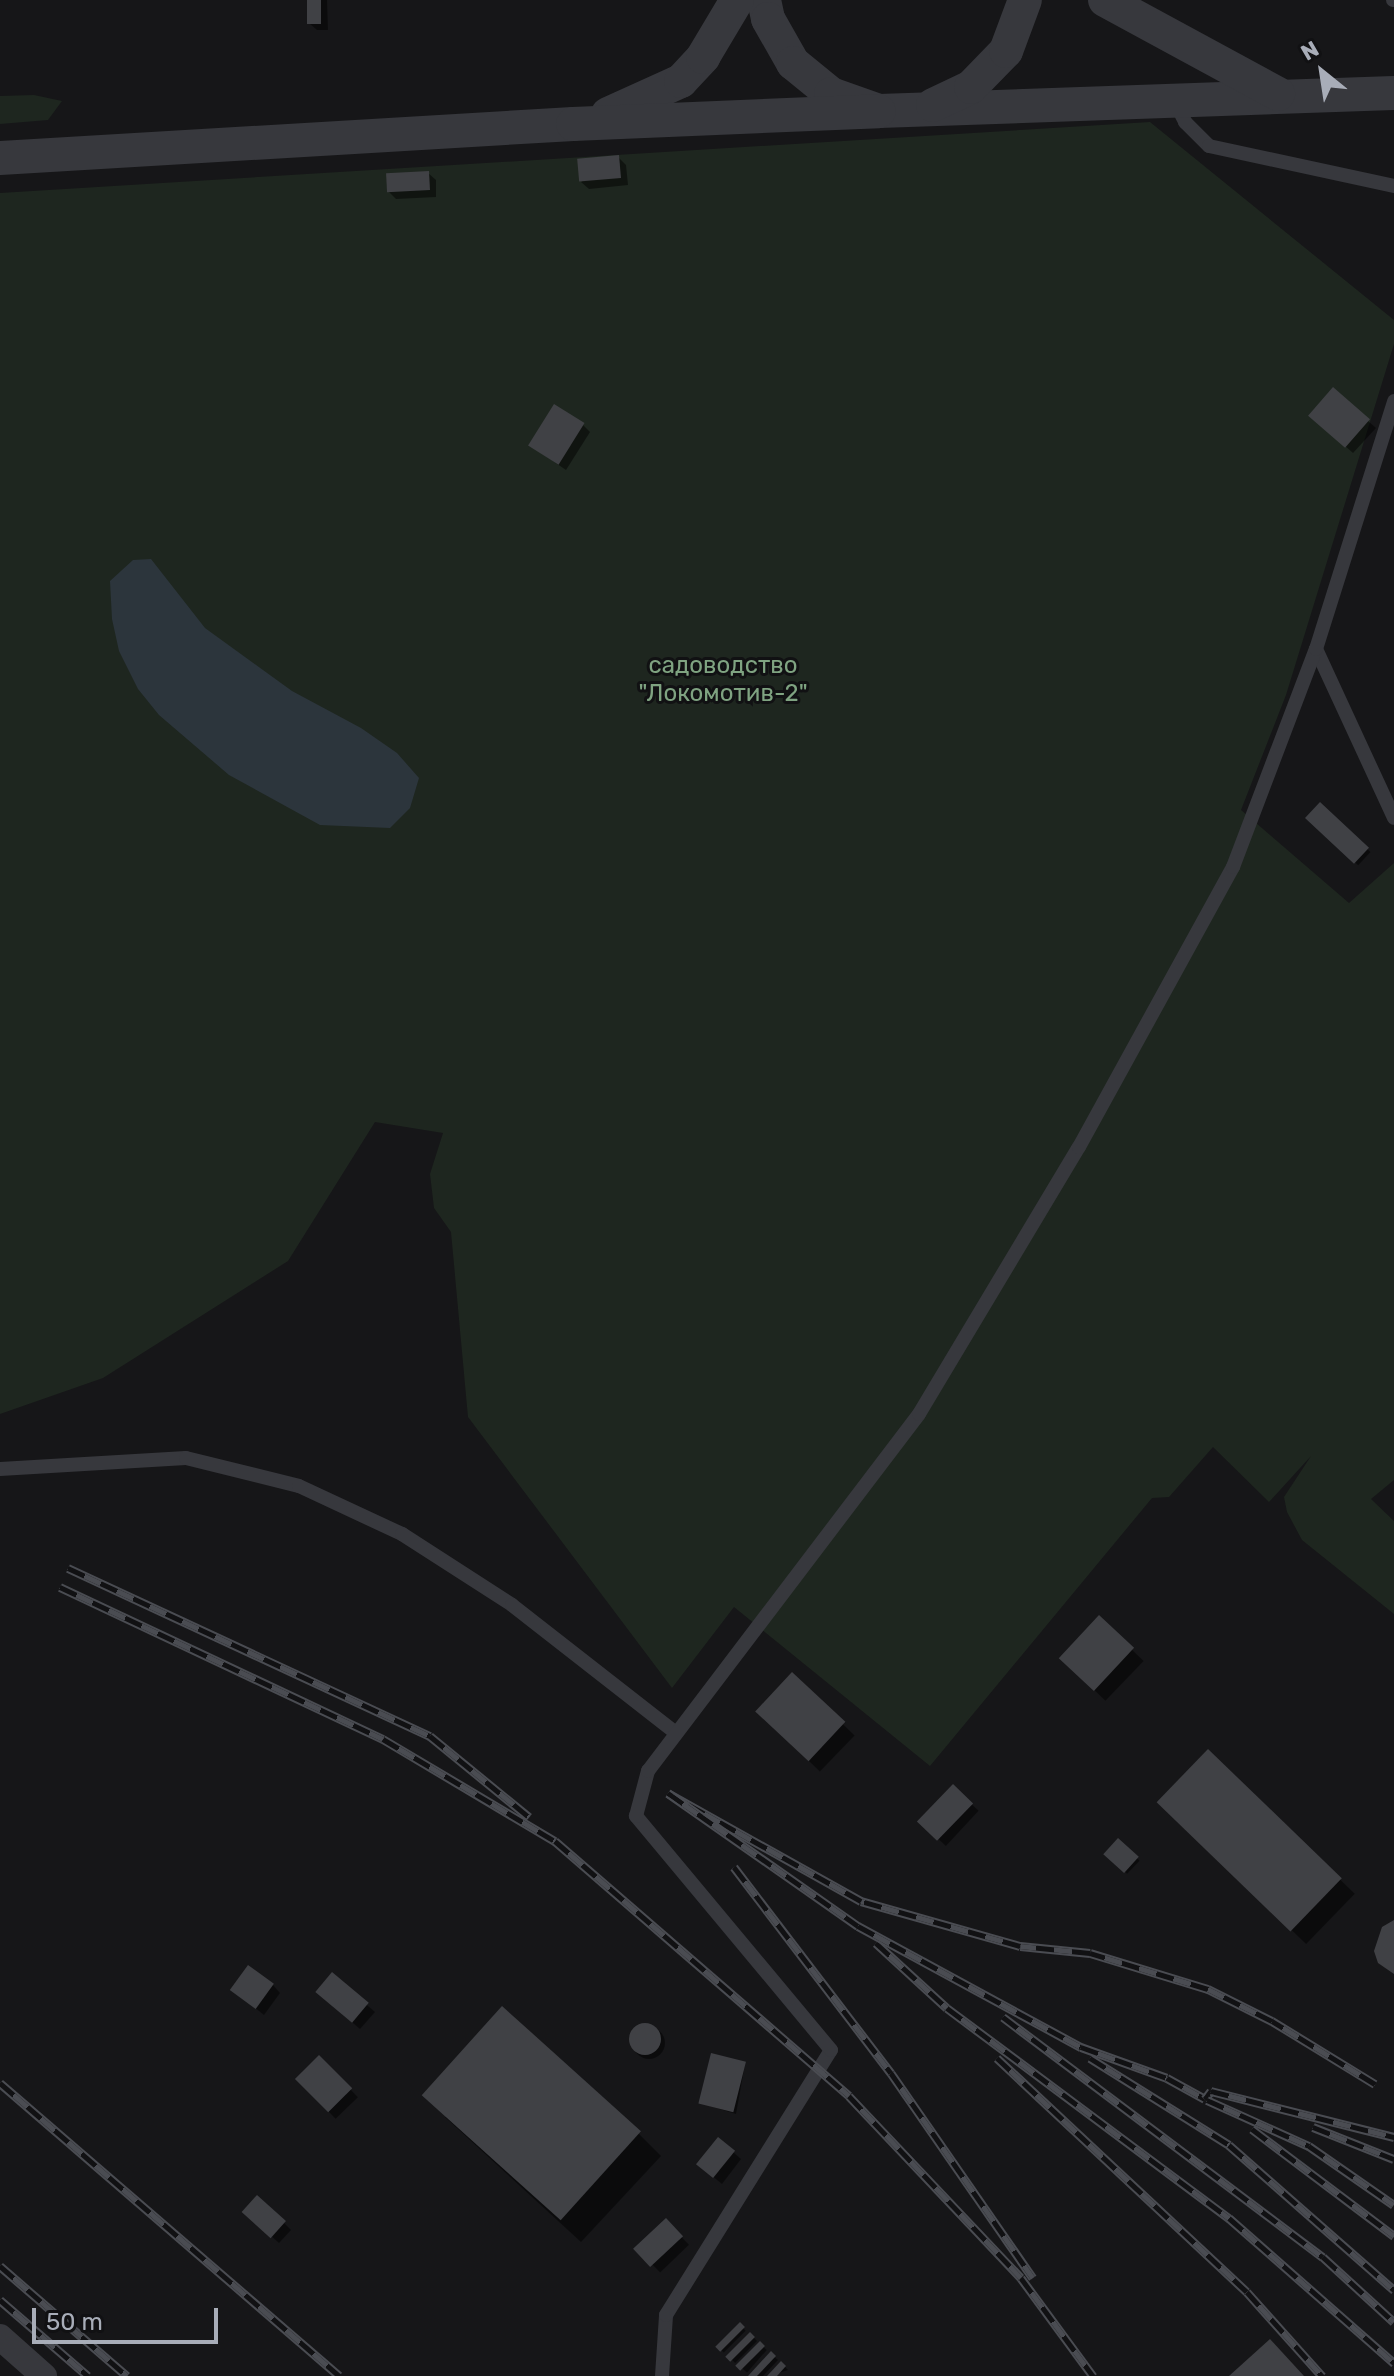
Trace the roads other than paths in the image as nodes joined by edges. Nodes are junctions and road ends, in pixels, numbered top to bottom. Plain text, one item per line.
1 (737, 0) edge
2 (764, 0) edge
3 (1025, 0) edge
4 (1105, 0) edge
5 (1394, 93) edge
6 (1282, 96) junction
7 (1174, 100) junction
8 (926, 108) junction
9 (879, 111) junction
10 (573, 124) junction
11 (0, 158) edge
12 (1394, 186) edge
13 (1394, 401) edge
14 (1316, 649) junction
15 (1394, 818) edge
16 (0, 1469) edge
17 (676, 1733) junction
18 (0, 2337) edge
19 (44, 2376) edge
20 (662, 2376) edge

1 - 10 street
2 - 9 street
3 - 8 street
4 - 6 street
5 - 6 street
6 - 7 street
7 - 8 street
7 - 12 lane
8 - 9 street
9 - 10 street
10 - 11 street
13 - 14 lane
14 - 15 lane
14 - 17 lane
16 - 17 lane
17 - 20 lane
18 - 19 street

